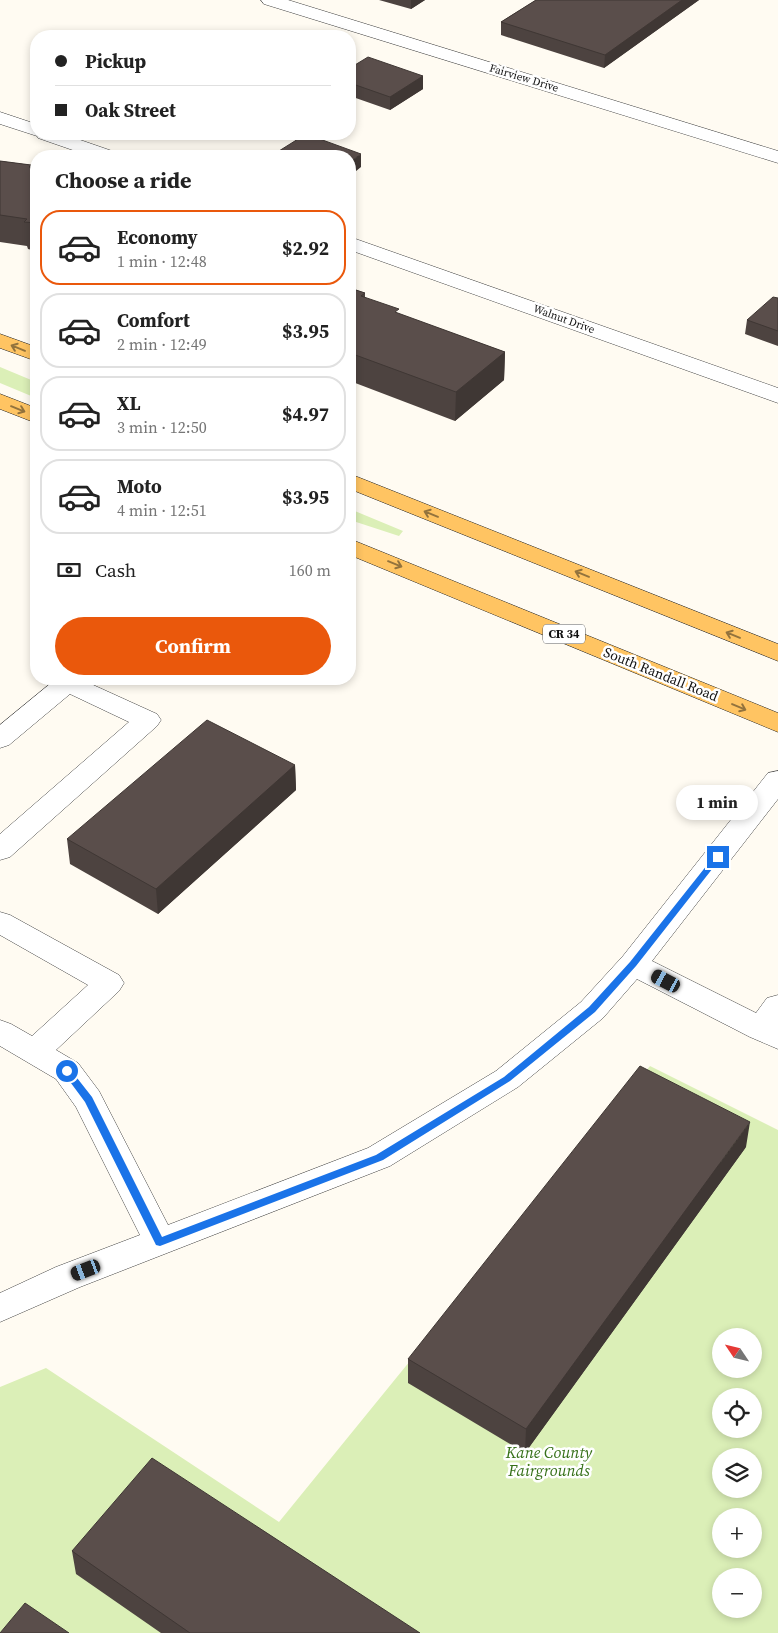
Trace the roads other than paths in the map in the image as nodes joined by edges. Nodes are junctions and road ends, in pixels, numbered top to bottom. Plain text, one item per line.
1 (270, 0) edge
2 (0, 118) edge
3 (30, 128) edge
4 (62, 140) edge
5 (91, 150) edge
6 (778, 157) edge
7 (356, 245) edge
8 (0, 340) edge
9 (30, 352) edge
10 (778, 396) edge
11 (0, 401) edge
12 (30, 414) edge
13 (356, 483) edge
14 (356, 548) edge
15 (778, 653) edge
16 (65, 685) edge
17 (71, 685) edge
18 (778, 723) edge
19 (0, 739) edge
20 (778, 780) edge
21 (0, 850) edge
22 (0, 922) edge
23 (633, 964) junction
24 (772, 1024) edge
25 (0, 1032) edge
26 (34, 1052) junction
27 (160, 1242) junction
28 (0, 1308) edge

1 - 6 street, Fairview Drive
2 - 3 street
4 - 5 street
7 - 10 street, Walnut Drive
9 -> 8 main road
11 -> 12 main road
15 -> 13 main road
14 -> 18 main road, South Randall Road / CR 34
16 - 19 street
17 - 21 street
20 - 23 street
22 - 26 street
23 - 24 street
23 - 27 street
25 - 26 street
26 - 27 street
27 - 28 street

